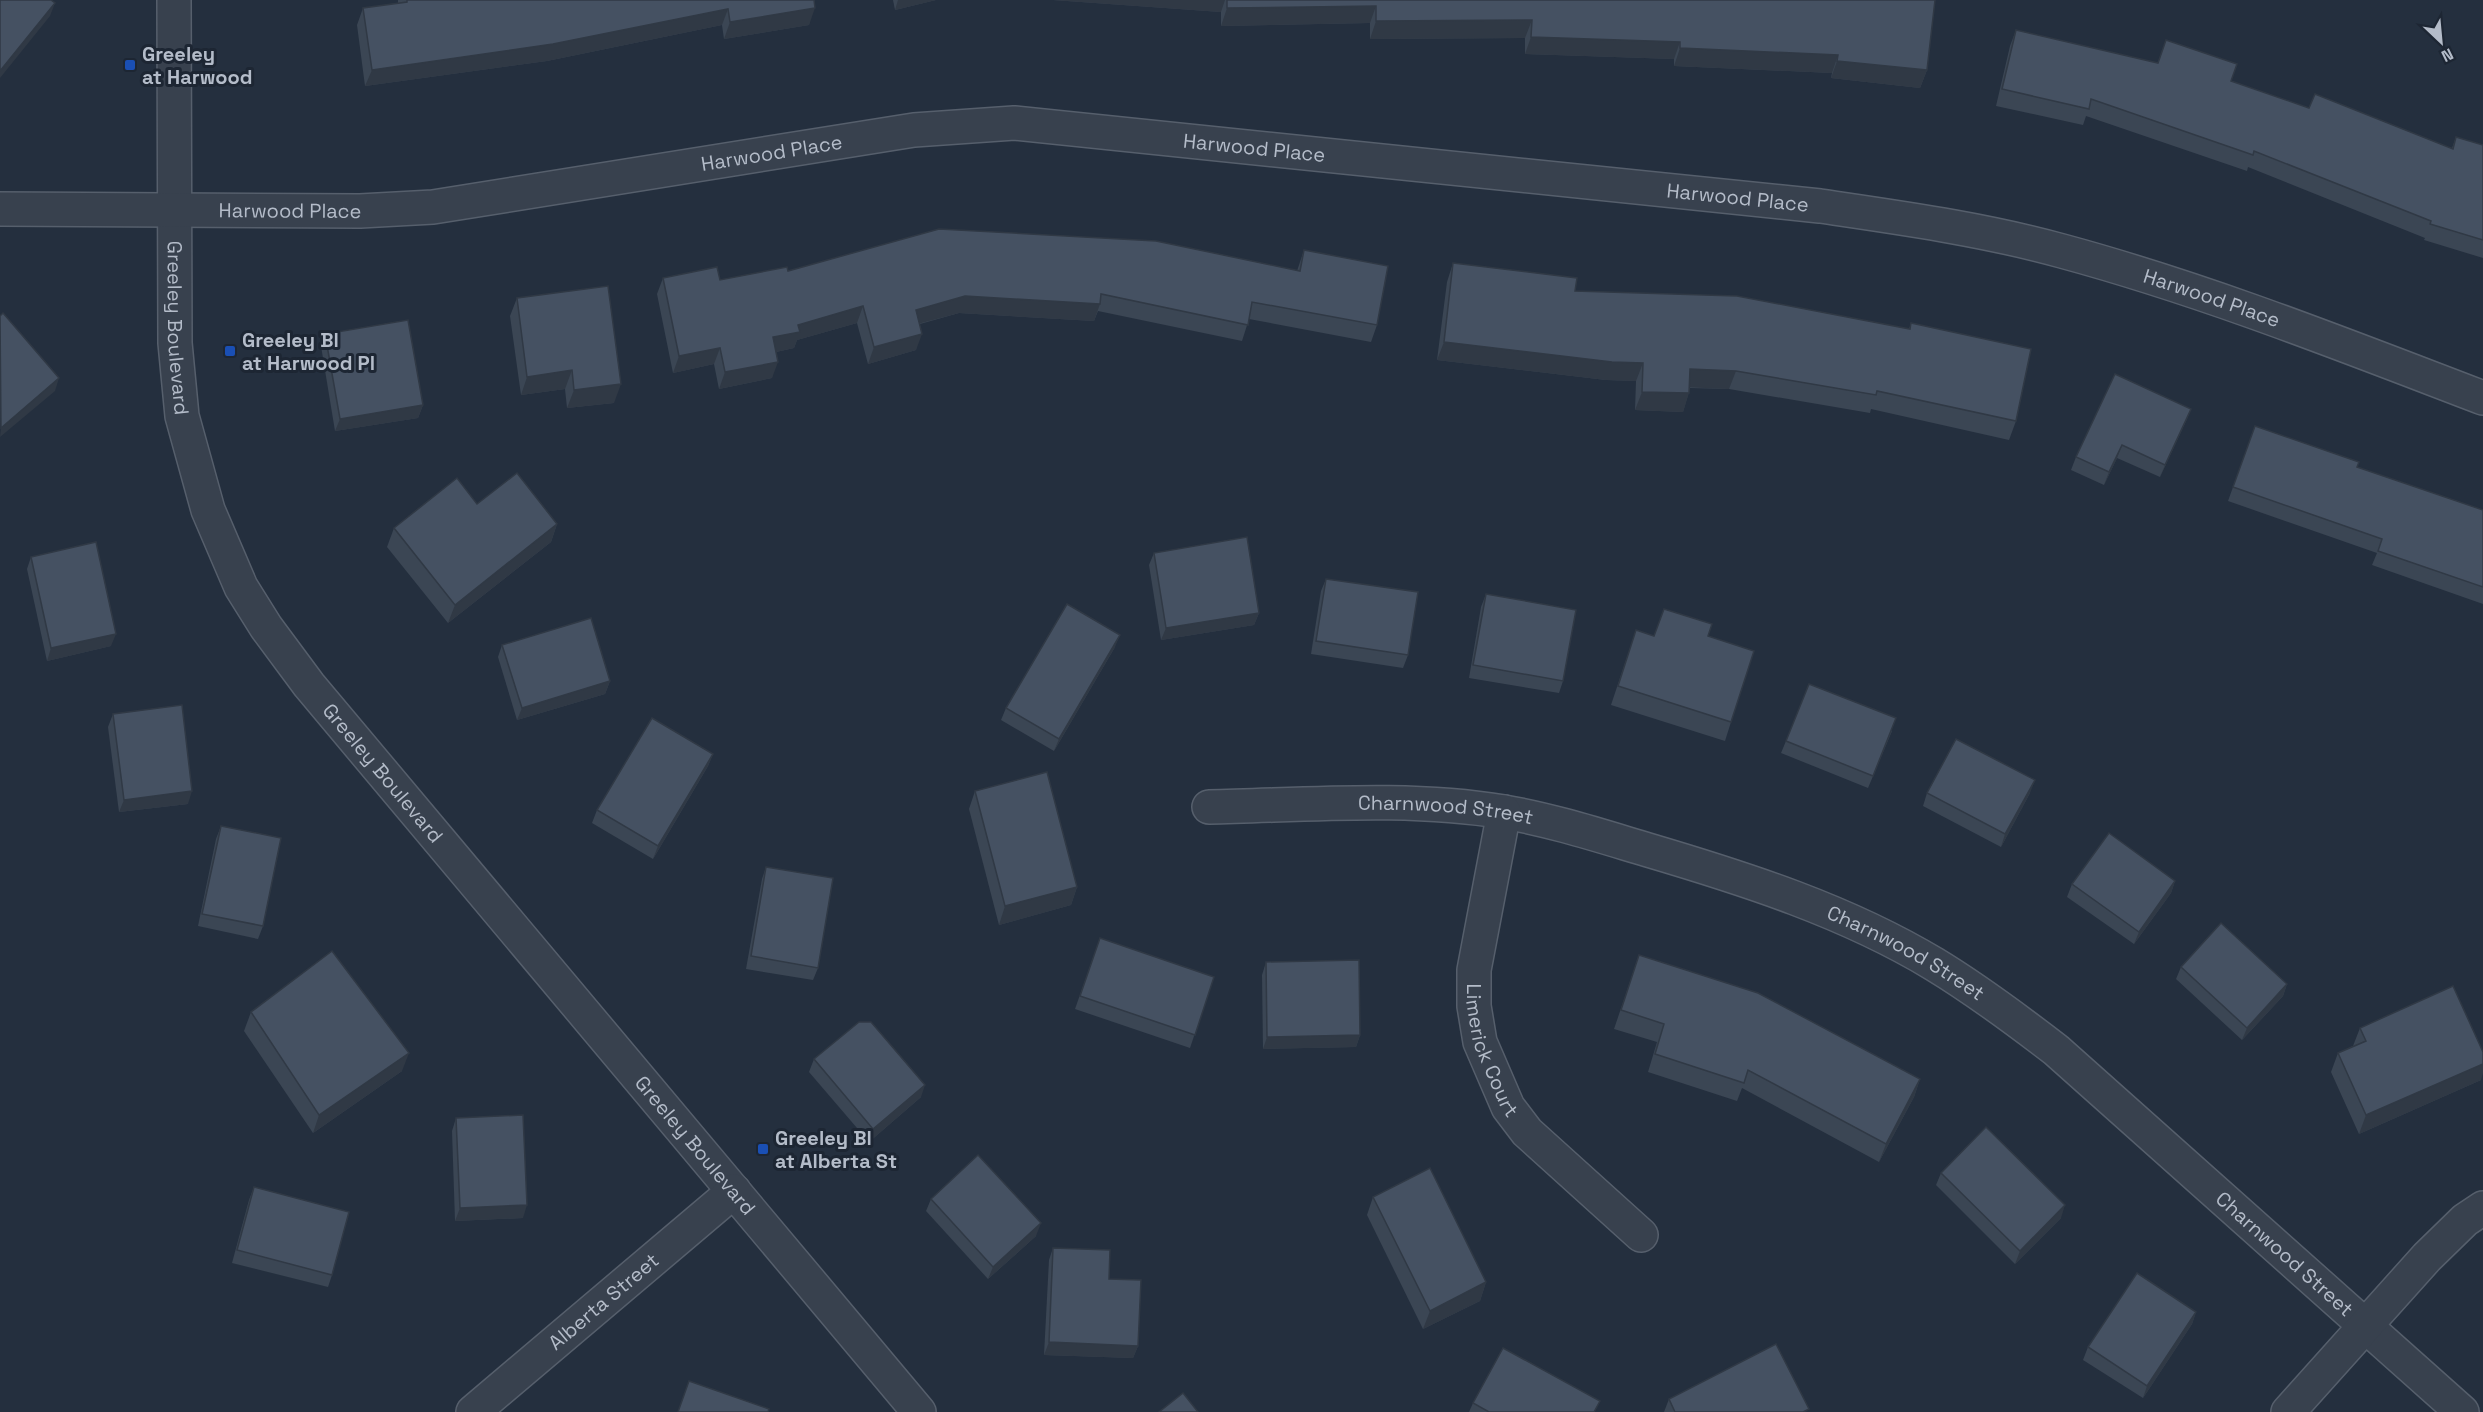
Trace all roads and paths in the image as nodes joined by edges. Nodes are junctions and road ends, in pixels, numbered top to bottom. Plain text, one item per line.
1 (174, 0) edge
2 (0, 209) edge
3 (174, 210) junction
4 (2483, 398) edge
5 (1209, 807) dead end
6 (1504, 812) junction
7 (734, 1191) junction
8 (2483, 1208) edge
9 (1641, 1235) dead end
10 (2366, 1325) junction
11 (473, 1412) edge
12 (919, 1412) edge
13 (2288, 1412) edge
14 (2462, 1412) edge

1 - 3 street, Greeley Boulevard
2 - 3 street, Harwood Place
3 - 4 street, Harwood Place
3 - 7 street, Greeley Boulevard
5 - 6 street, Charnwood Street
6 - 9 street, Limerick Court
6 - 10 street, Charnwood Street
7 - 11 street, Alberta Street
7 - 12 street, Greeley Boulevard
8 - 10 street
10 - 13 street
10 - 14 street, Charnwood Street

